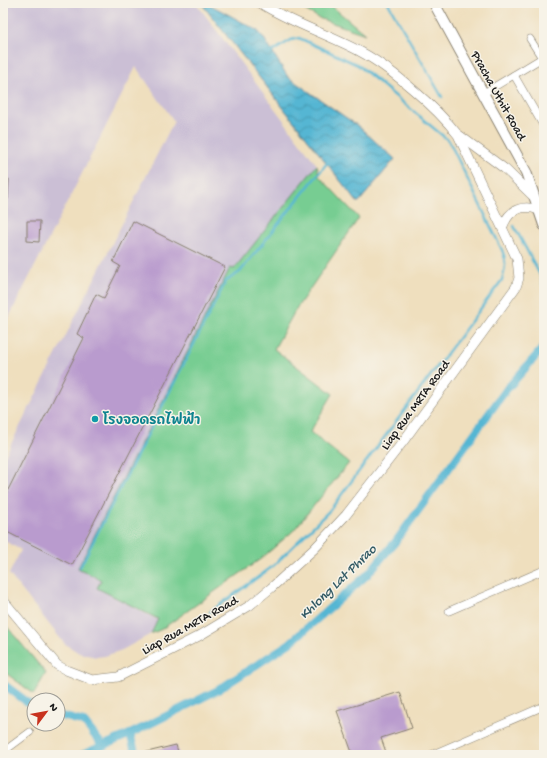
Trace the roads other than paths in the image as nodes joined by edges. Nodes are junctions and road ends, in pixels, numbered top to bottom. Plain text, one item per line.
1 (260, 3) edge
2 (434, 3) edge
3 (530, 39) dead end
4 (514, 75) junction
5 (484, 93) junction
6 (544, 127) edge
7 (458, 134) junction
8 (535, 198) junction
9 (539, 210) junction
10 (544, 225) edge
11 (503, 226) junction
12 (544, 570) edge
13 (3, 600) edge
14 (449, 611) dead end
15 (544, 706) edge
16 (30, 732) dead end
17 (3, 752) edge
18 (431, 755) edge

1 - 7 street, Liap Rua MRTA Road
2 - 5 main road, Pracha Uthit Road
3 - 4 street
4 - 5 street
4 - 6 street
5 - 8 main road, Pracha Uthit Road
7 - 8 street
7 - 11 street, Liap Rua MRTA Road
8 - 9 main road, Pracha Uthit Road
9 - 10 main road, Pracha Uthit Road
9 - 11 street
11 - 13 street, Liap Rua MRTA Road
12 - 14 street
15 - 18 street
16 - 17 street

